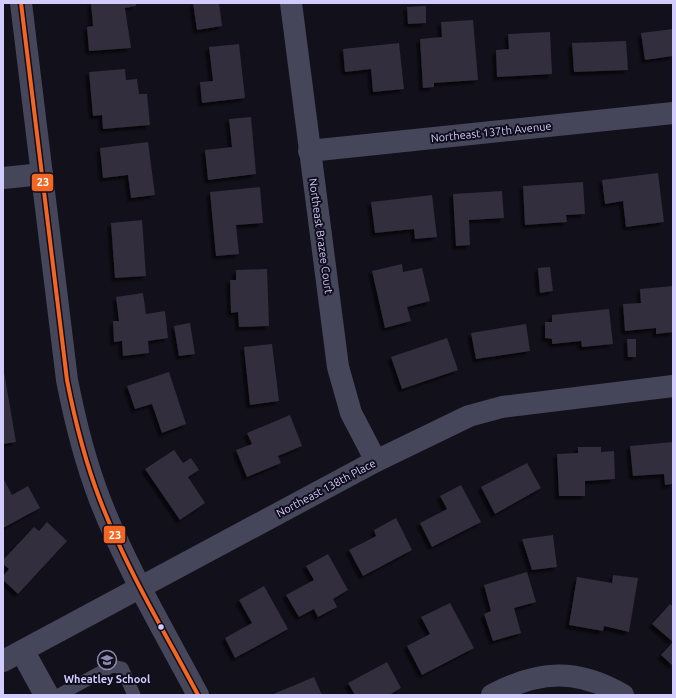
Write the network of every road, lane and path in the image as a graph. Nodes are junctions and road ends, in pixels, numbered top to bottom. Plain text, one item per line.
1 (21, 3) edge
2 (291, 3) edge
3 (673, 113) edge
4 (309, 150) junction
5 (42, 174) junction
6 (3, 178) edge
7 (673, 386) edge
8 (376, 462) junction
9 (141, 587) junction
10 (16, 654) edge
11 (40, 695) edge
12 (53, 695) edge
13 (60, 695) edge
14 (134, 695) edge
15 (198, 695) edge
16 (492, 695) edge
17 (623, 695) edge

1 - 5 street
2 - 4 street, Northeast Brazee Court
3 - 4 street, Northeast 137th Avenue
4 - 8 street, Northeast Brazee Court
5 - 6 street
5 - 9 street
7 - 8 street, Northeast 138th Place
8 - 9 street, Northeast 138th Place
9 - 10 street, Northeast 138th Place
9 - 15 street
10 - 11 lane
10 - 12 lane
13 - 14 lane
16 - 17 street

